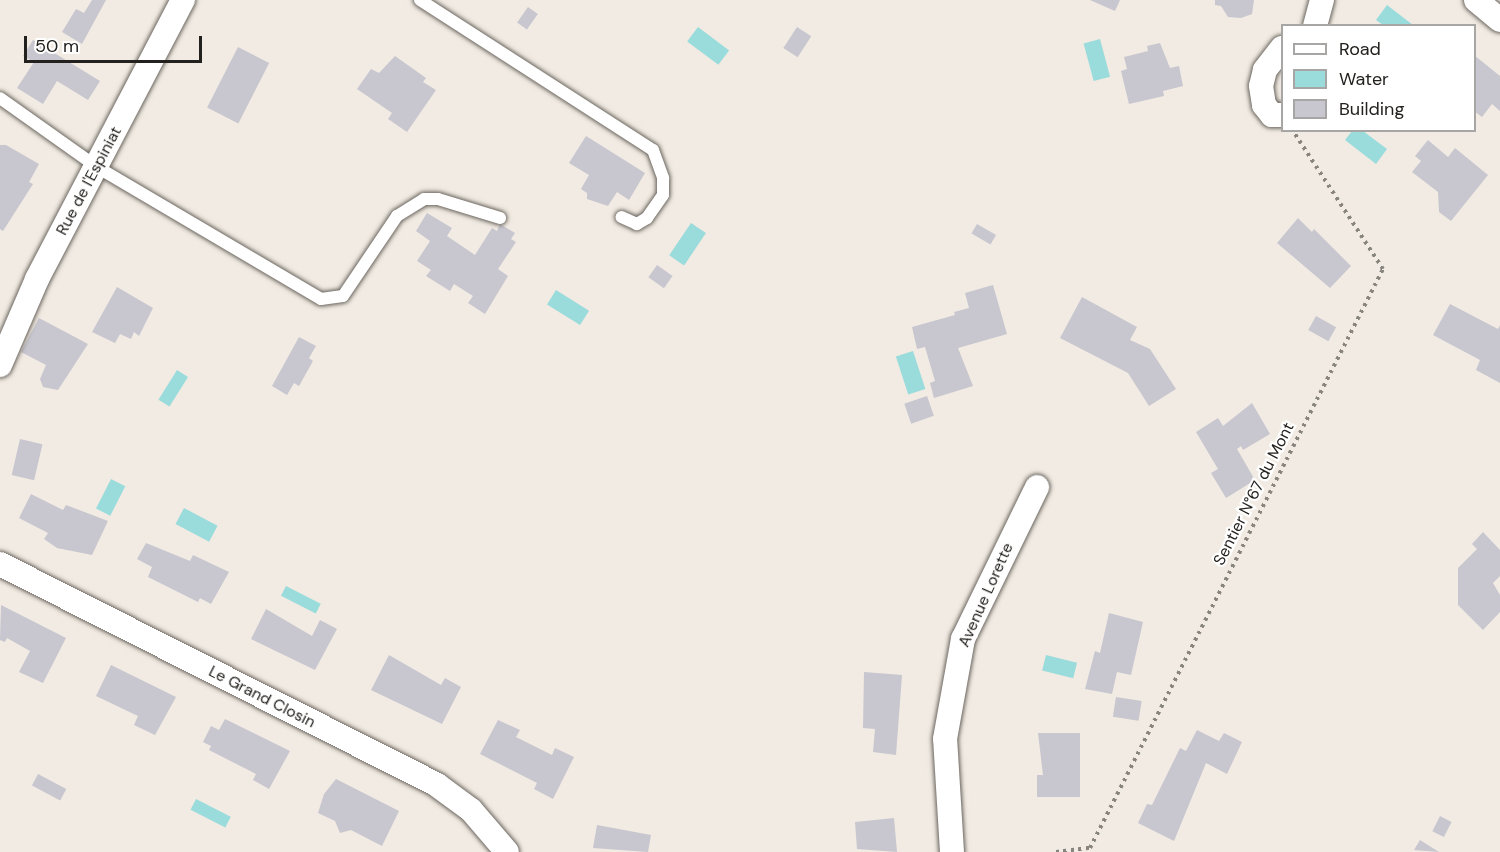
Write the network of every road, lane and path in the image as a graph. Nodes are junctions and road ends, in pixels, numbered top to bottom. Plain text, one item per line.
1 (183, 0) edge
2 (420, 0) edge
3 (1322, 0) edge
4 (1316, 24) edge
5 (1281, 49) edge
6 (0, 98) edge
7 (1281, 115) edge
8 (1293, 132) edge
9 (97, 167) junction
10 (621, 217) dead end
11 (500, 218) dead end
12 (0, 365) edge
13 (1037, 487) dead end
14 (0, 564) edge
15 (507, 852) edge
16 (952, 852) edge
17 (1056, 852) edge

1 - 9 street, Rue de l'Espiniat
2 - 10 lane
3 - 4 street
5 - 7 street
6 - 9 lane
8 - 17 path, Sentier N°67 du Mont
9 - 11 lane
9 - 12 street, Rue de l'Espiniat
13 - 16 street, Avenue Lorette
14 - 15 street, Le Grand Closin

